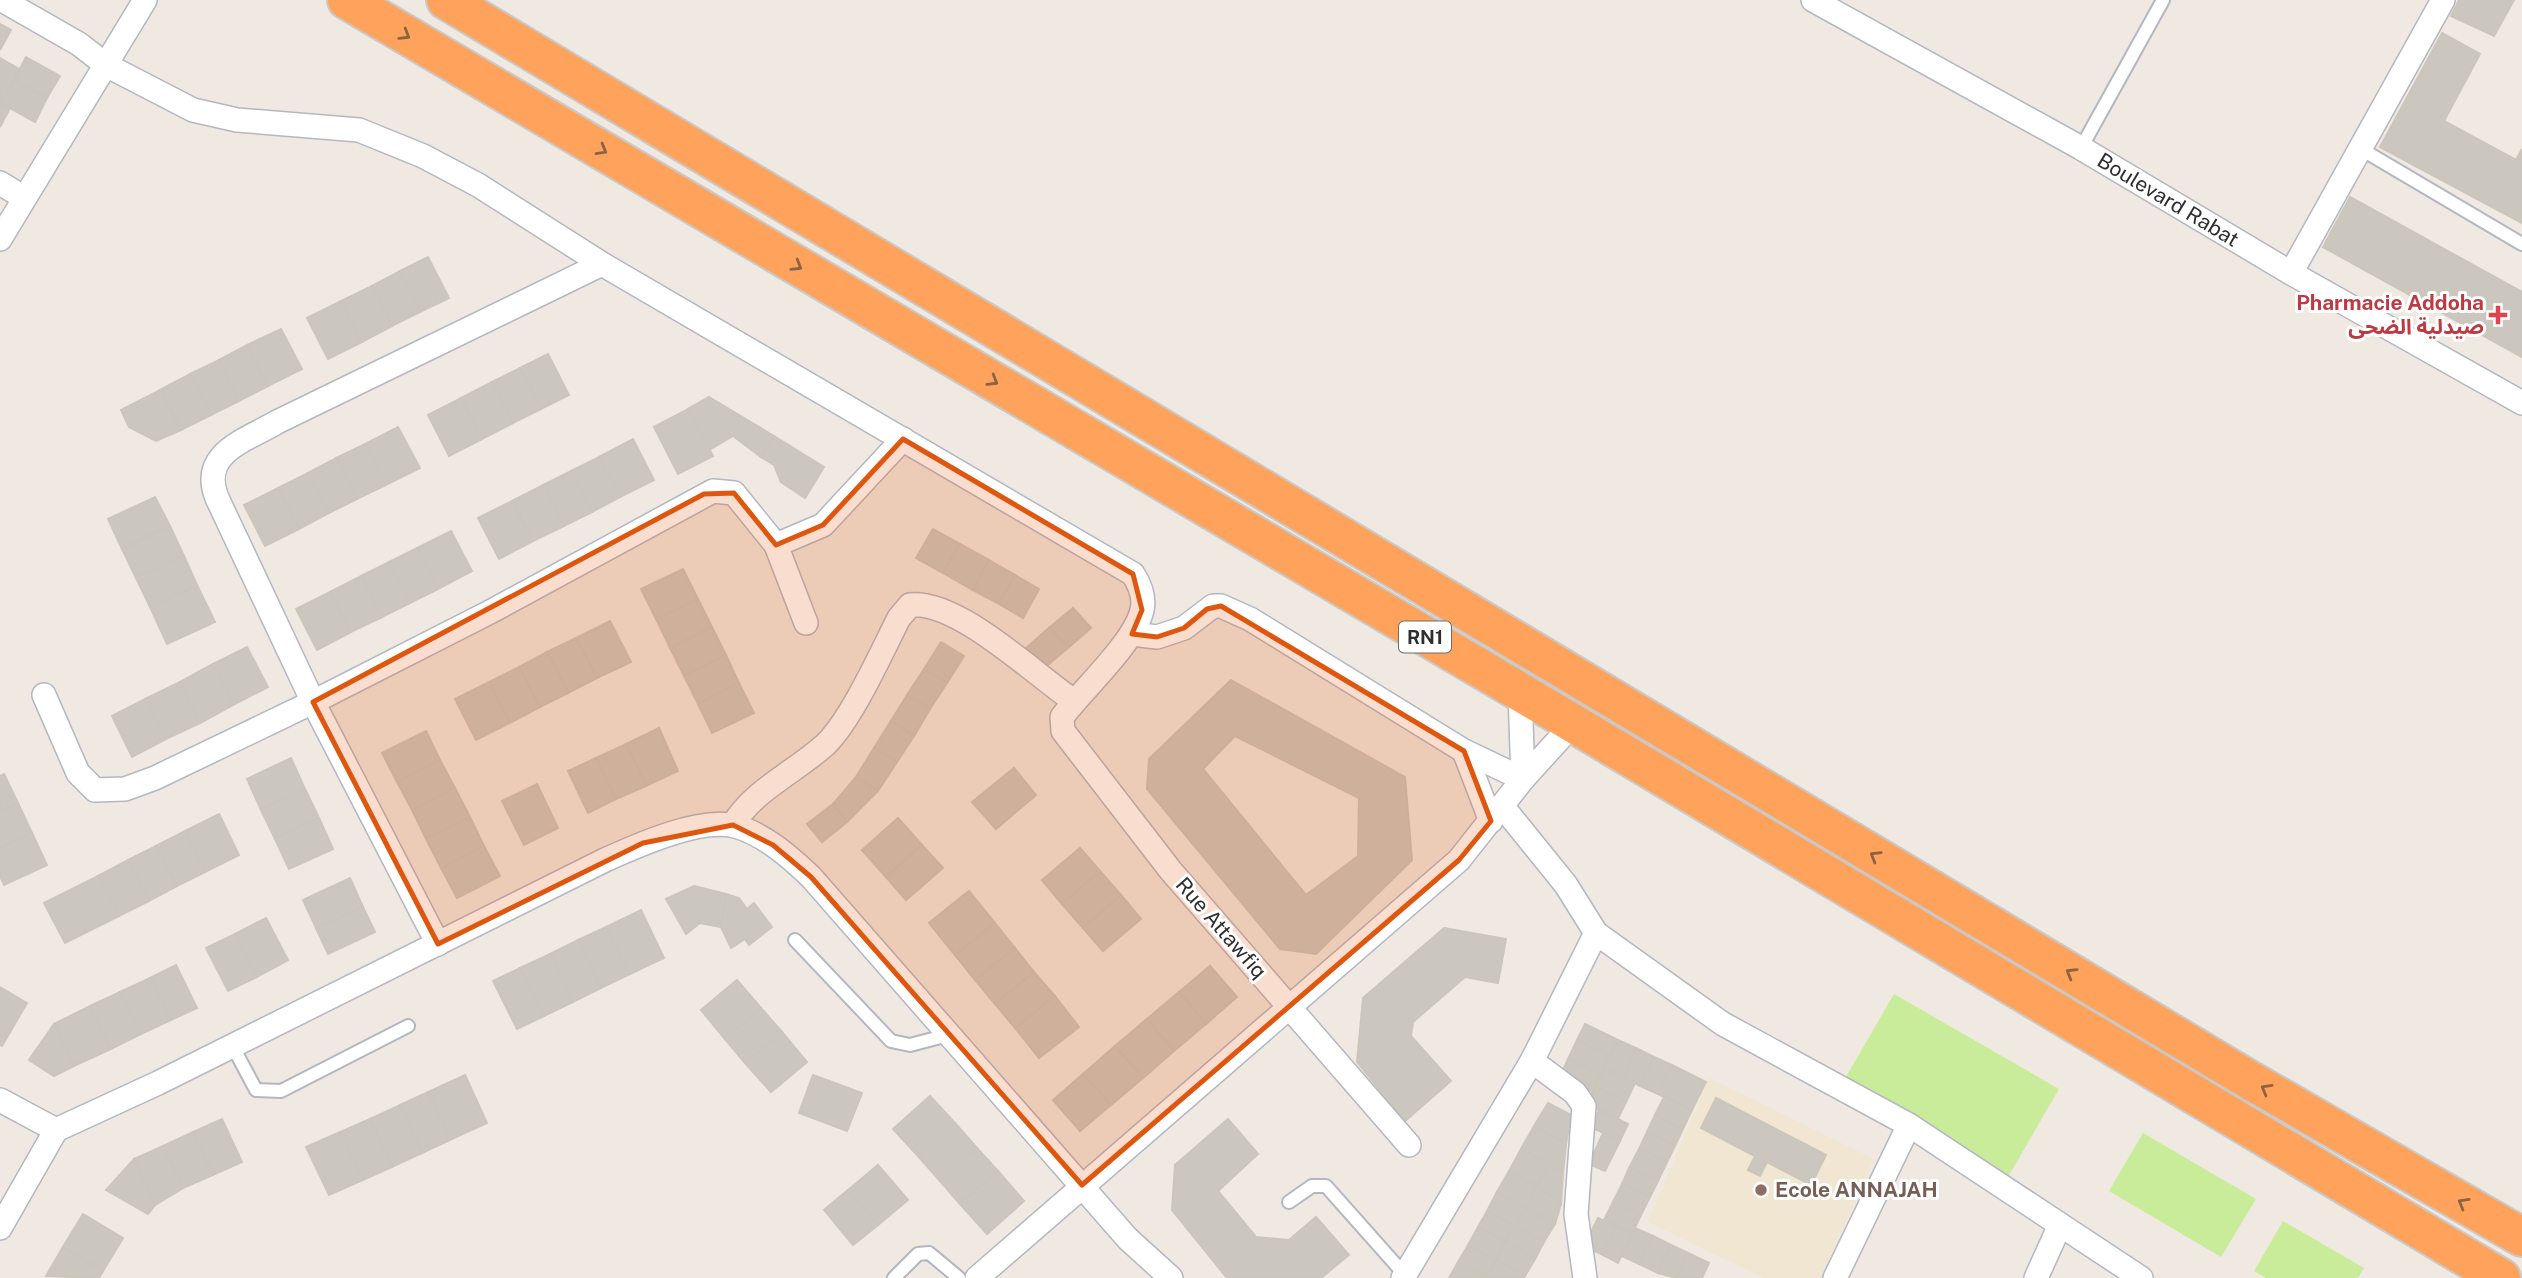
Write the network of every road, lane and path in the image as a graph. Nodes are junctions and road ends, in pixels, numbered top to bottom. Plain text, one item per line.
1 (2, 0) edge
2 (145, 0) edge
3 (347, 0) edge
4 (446, 0) edge
5 (1813, 0) edge
6 (2163, 0) edge
7 (2443, 0) edge
8 (106, 65) junction
9 (2081, 148) junction
10 (2361, 149) junction
11 (0, 183) edge
12 (23, 197) junction
13 (0, 239) edge
14 (2522, 244) edge
15 (602, 264) junction
16 (2291, 274) junction
17 (2522, 403) edge
18 (903, 439) junction
19 (776, 545) junction
20 (806, 623) dead end
21 (1132, 634) junction
22 (1520, 693) junction
23 (44, 695) dead end
24 (1074, 701) junction
25 (313, 702) junction
26 (1573, 724) junction
27 (1464, 751) junction
28 (1523, 779) junction
29 (1497, 814) junction
30 (733, 825) junction
31 (1597, 933) junction
32 (795, 940) dead end
33 (438, 944) junction
34 (1289, 1005) junction
35 (408, 1026) dead end
36 (952, 1034) junction
37 (233, 1047) junction
38 (1532, 1061) junction
39 (0, 1100) edge
40 (1909, 1125) junction
41 (56, 1130) junction
42 (1409, 1145) dead end
43 (1083, 1185) junction
44 (1289, 1202) dead end
45 (2060, 1225) junction
46 (0, 1228) edge
47 (2522, 1237) edge
48 (1404, 1277) edge
49 (894, 1278) edge
50 (959, 1278) edge
51 (977, 1278) edge
52 (1171, 1278) edge
53 (1585, 1278) edge
54 (1835, 1278) edge
55 (2036, 1278) edge
56 (2141, 1278) edge
57 (2501, 1278) edge

1 - 8 street
2 - 8 street
3 -> 22 highway, RN1
47 -> 4 highway, RN1
5 - 9 street, Boulevard Rabat
6 - 9 lane
7 - 10 street
8 - 12 street
8 - 15 street
9 - 16 street, Boulevard Rabat
10 - 14 lane
10 - 16 street
11 - 12 street
12 - 13 street
15 - 18 street
15 - 25 street
16 - 17 street, Boulevard Rabat
18 - 19 street
18 - 21 street
19 - 20 street
19 - 25 street
21 - 24 street
21 - 27 street
22 - 26 highway, RN1
22 - 28 street
23 - 25 street
24 - 30 street
24 - 34 street, Rue Attawfiq
25 - 33 street
26 - 28 street
26 - 57 highway, RN1
27 - 28 street
27 - 29 street
28 - 29 street
29 - 31 street
29 - 34 street
30 - 33 street
30 - 36 street
31 - 38 street
31 - 40 street
32 - 36 lane
33 - 37 street
34 - 42 street, Rue Attawfiq
34 - 43 street
35 - 37 lane
36 - 43 street
37 - 41 street
38 - 48 street
38 - 53 street
39 - 41 street
40 - 45 street
40 - 54 street
41 - 46 street
43 - 51 street
43 - 52 street
44 - 48 lane
45 - 55 street
45 - 56 street
49 - 50 lane

